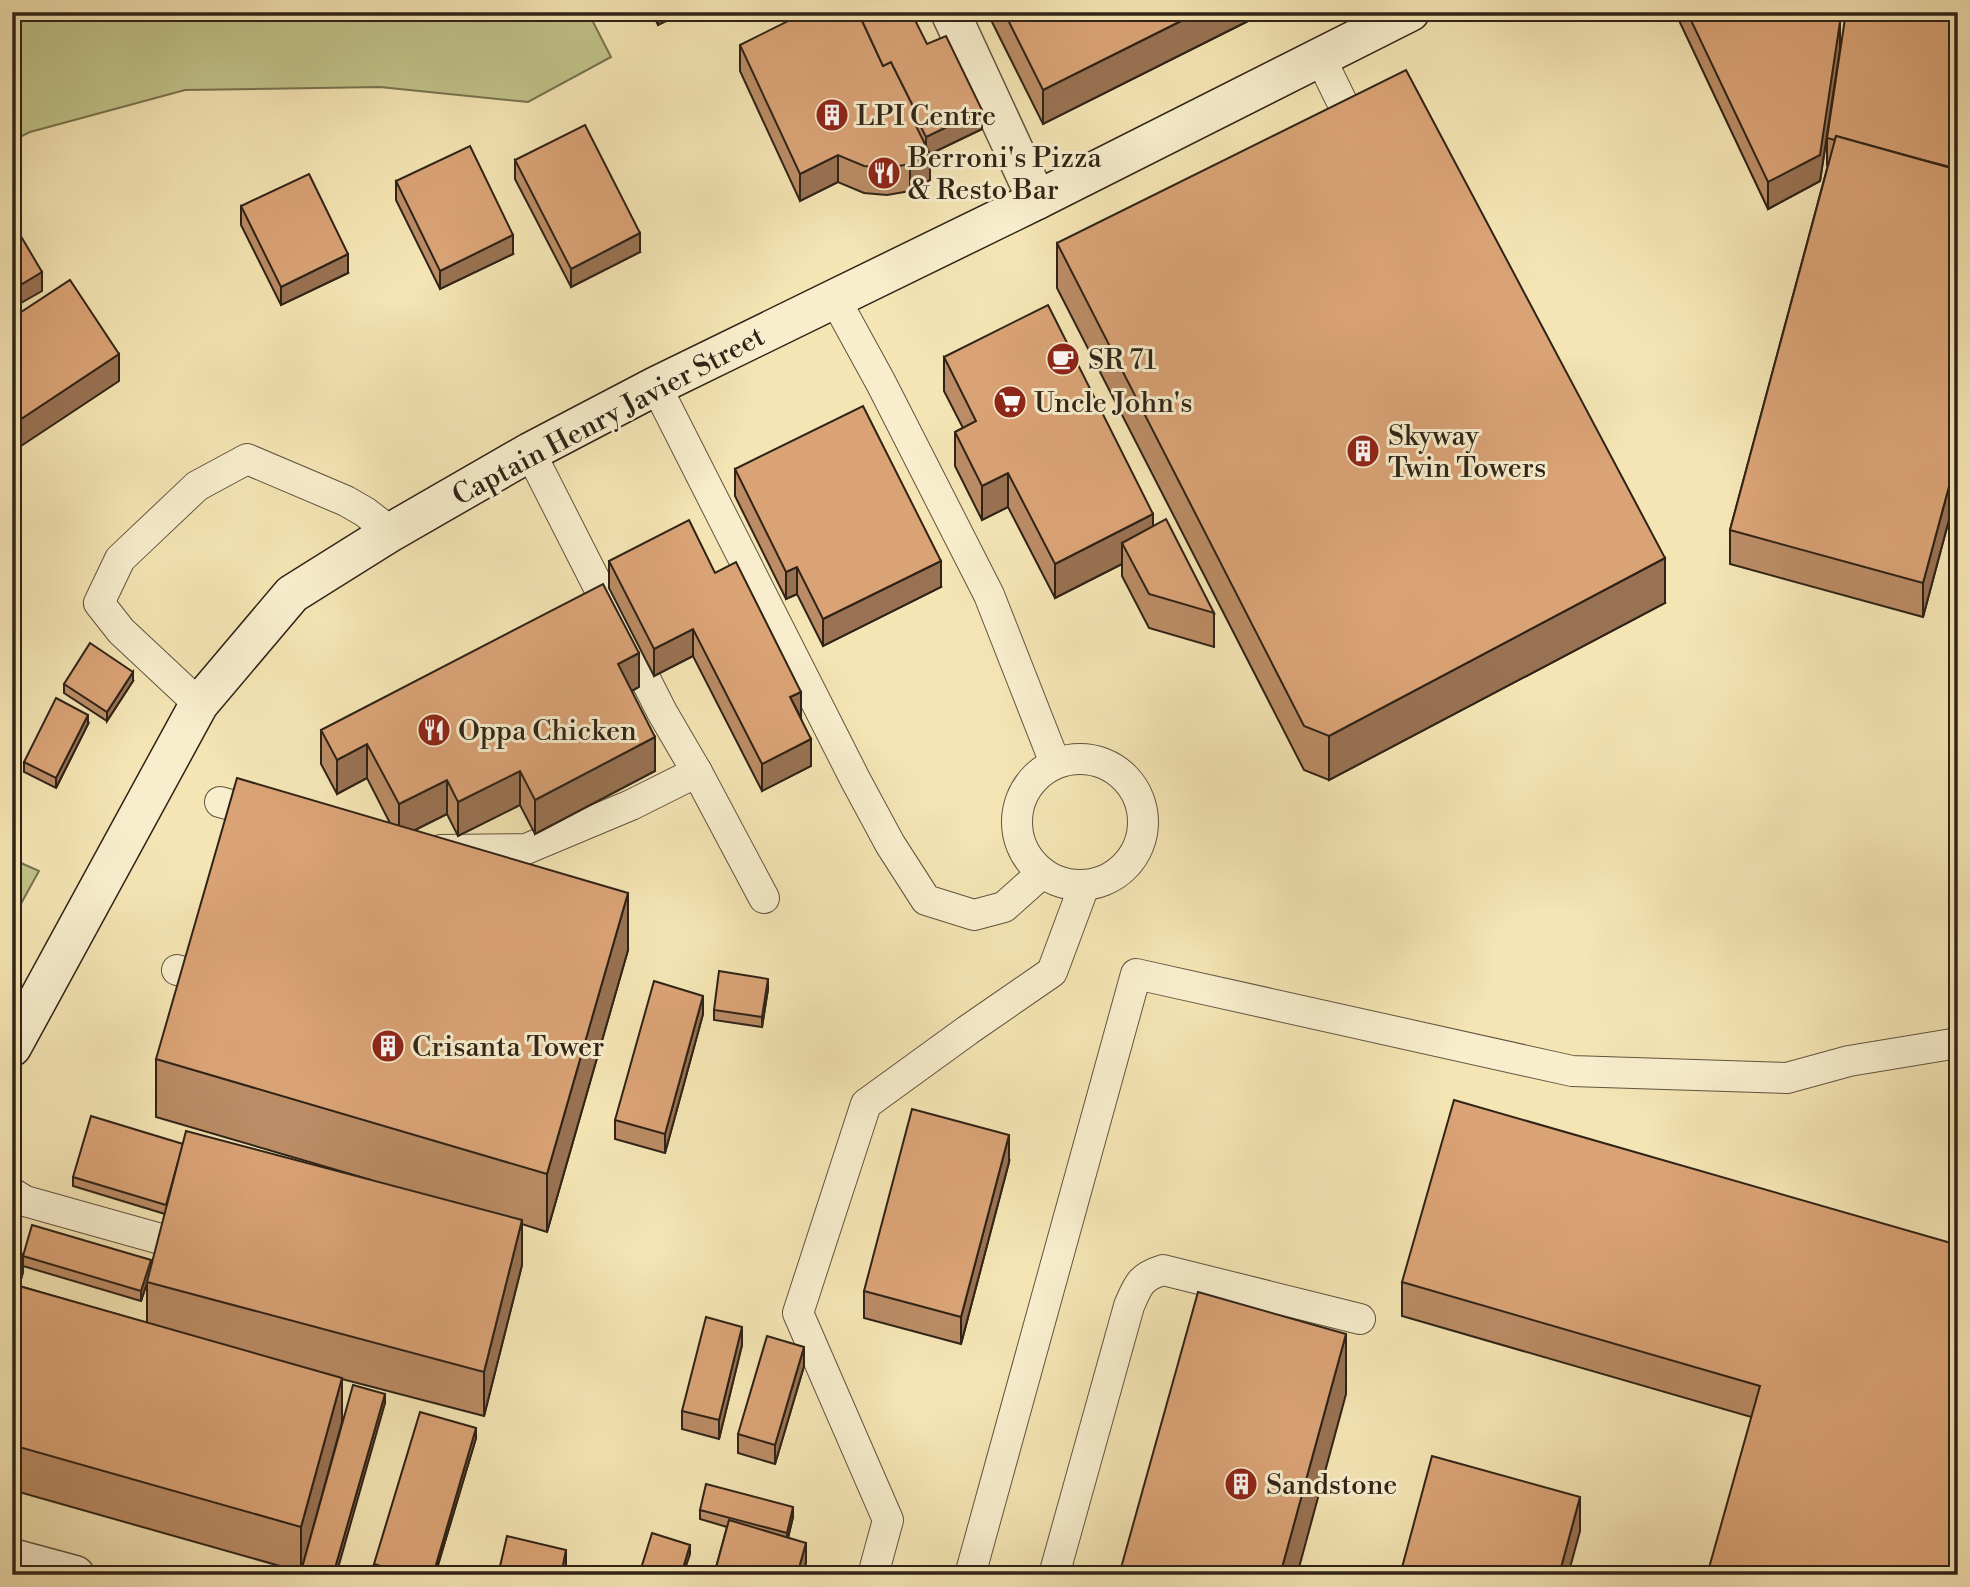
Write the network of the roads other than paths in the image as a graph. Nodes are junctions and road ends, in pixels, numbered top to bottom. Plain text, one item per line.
1 (950, 12) edge
2 (1410, 12) edge
3 (1320, 57) junction
4 (1360, 137) edge
5 (1037, 200) junction
6 (835, 299) junction
7 (656, 386) junction
8 (530, 452) junction
9 (391, 532) junction
10 (199, 704) junction
11 (1055, 763) junction
12 (697, 772) junction
13 (220, 802) dead end
14 (287, 820) edge
15 (408, 850) edge
16 (1042, 873) junction
17 (1083, 886) junction
18 (764, 898) dead end
19 (1958, 1043) edge
20 (12, 1046) edge
21 (12, 1194) edge
22 (157, 1238) edge
23 (1360, 1319) dead end
24 (12, 1558) edge
25 (75, 1575) edge
26 (873, 1575) edge
27 (970, 1575) edge
28 (1054, 1575) edge

1 - 5 street
2 - 3 street, Captain Henry Javier Street
3 - 4 lane
3 - 5 street, Captain Henry Javier Street
5 - 6 street, Captain Henry Javier Street
6 - 7 street, Captain Henry Javier Street
6 - 11 lane
7 - 8 street, Captain Henry Javier Street
7 - 16 lane
8 - 9 street, Captain Henry Javier Street
8 - 12 lane
9 - 10 street, Captain Henry Javier Street
9 - 10 lane
10 - 20 street, Captain Henry Javier Street
11 - 16 lane
11 - 17 lane
12 - 15 lane
12 - 18 lane
13 - 14 lane
16 - 17 lane
17 - 26 lane
19 - 27 lane
21 - 22 lane
23 - 28 lane
24 - 25 street

